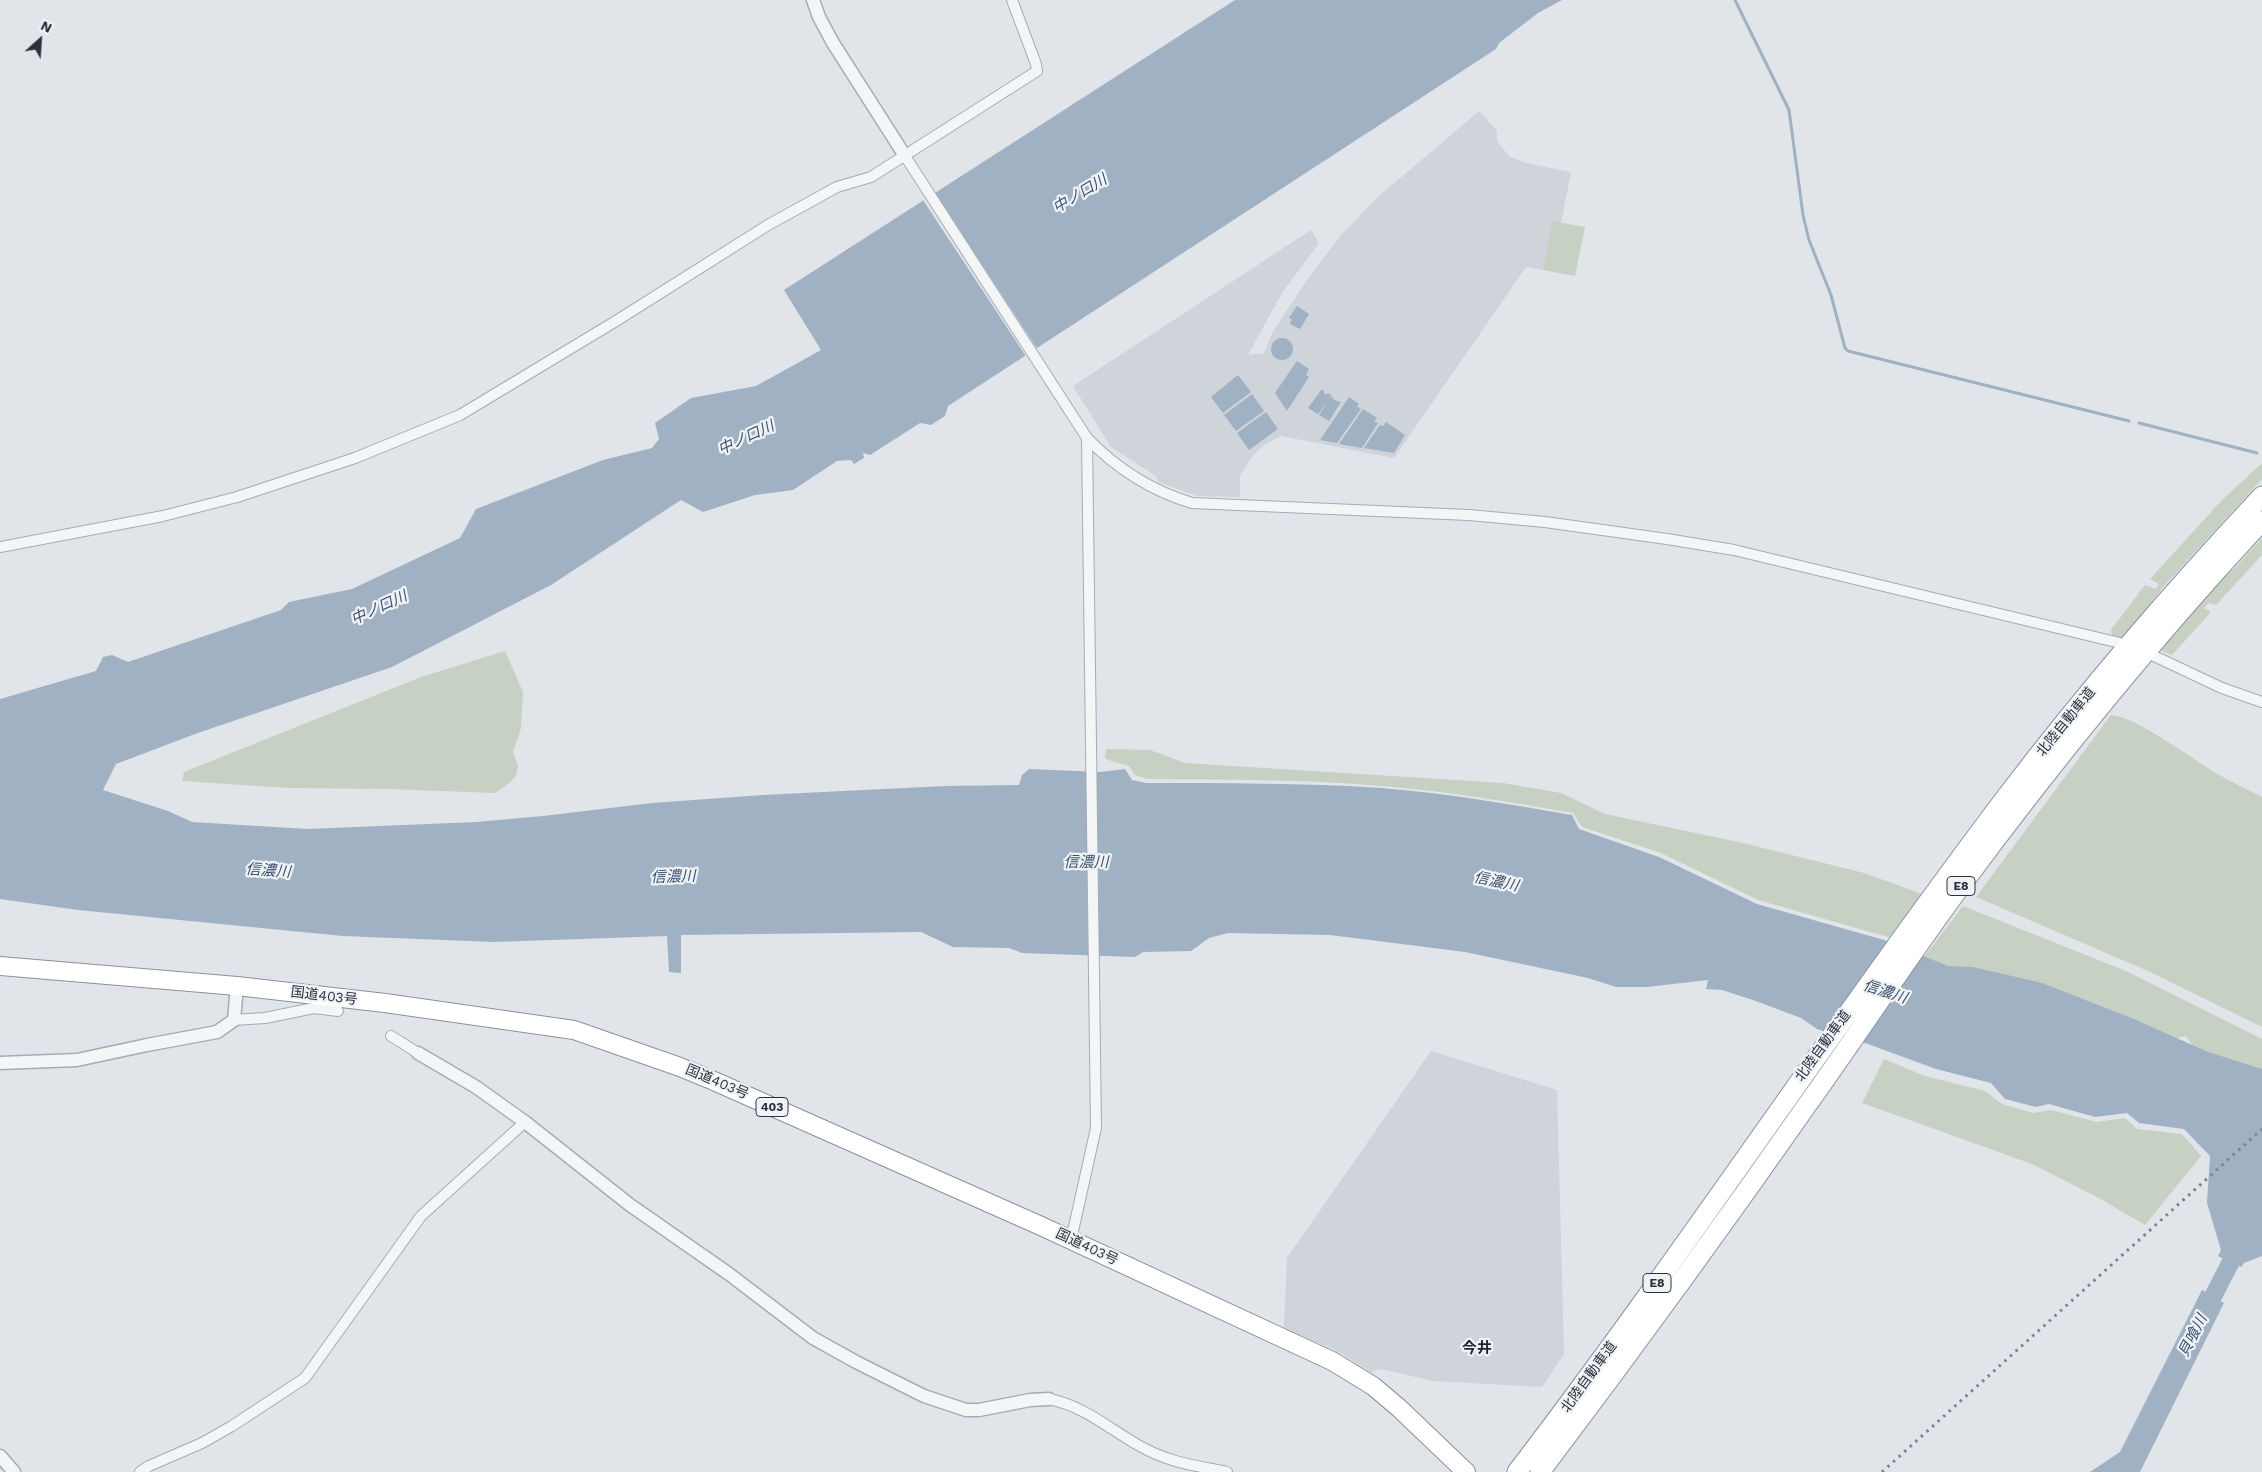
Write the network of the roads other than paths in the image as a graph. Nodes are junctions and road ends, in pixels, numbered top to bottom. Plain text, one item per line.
1 (813, 0) edge
2 (1012, 0) edge
3 (905, 156) junction
4 (1087, 438) junction
5 (2262, 496) edge
6 (2262, 521) edge
7 (0, 547) edge
8 (2120, 643) dead end
9 (2154, 656) dead end
10 (2262, 702) edge
11 (0, 966) edge
12 (237, 986) junction
13 (338, 1011) dead end
14 (234, 1020) junction
15 (391, 1036) dead end
16 (418, 1053) joint
17 (0, 1064) edge
18 (525, 1122) junction
19 (1071, 1240) junction
20 (1049, 1399) joint
21 (0, 1456) edge
22 (14, 1472) edge
23 (140, 1472) edge
24 (1227, 1472) edge
25 (1466, 1472) edge
26 (1517, 1472) edge
27 (1540, 1472) edge

1 - 3 street
2 - 3 street
3 - 4 street
3 - 7 street
4 - 8 street
4 - 19 street
5 - 26 highway, 北陸自動車道 / E8
6 - 27 highway, 北陸自動車道 / E8
9 - 10 street
11 - 12 highway, 国道403号 / 403
12 - 14 street
12 - 19 highway, 国道403号 / 403
13 - 14 street
14 - 17 street
15 - 16 street
16 - 18 street
18 - 20 street
18 - 23 street
19 - 25 highway, 国道403号 / 403
20 - 24 street
21 - 22 street

